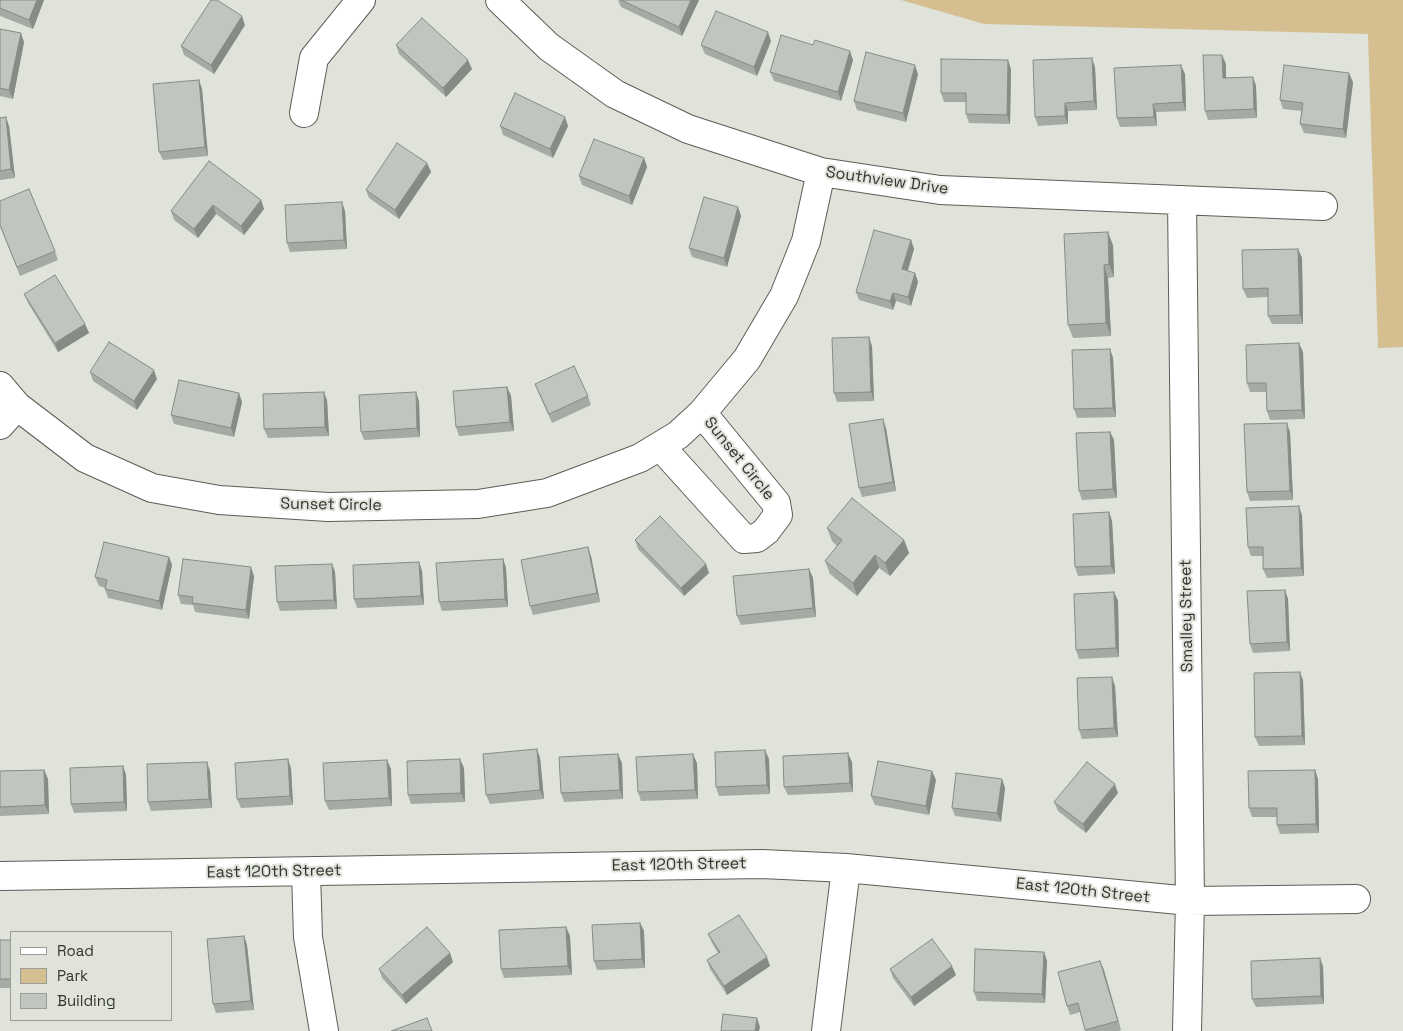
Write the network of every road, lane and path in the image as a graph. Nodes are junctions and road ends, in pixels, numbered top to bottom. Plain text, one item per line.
1 (361, 0) edge
2 (500, 0) edge
3 (304, 113) dead end
4 (821, 172) junction
5 (1182, 200) junction
6 (1323, 206) dead end
7 (6, 406) edge
8 (702, 413) junction
9 (660, 446) junction
10 (846, 868) junction
11 (306, 872) junction
12 (0, 876) edge
13 (1356, 899) dead end
14 (1190, 901) junction
15 (324, 1031) edge
16 (826, 1031) edge
17 (1187, 1031) edge

1 - 3 street
2 - 4 street, Southview Drive
4 - 5 street, Southview Drive
4 - 8 street, Sunset Circle
5 - 6 street, Southview Drive
5 - 14 street, Smalley Street
7 - 9 street, Sunset Circle
8 - 9 street, Sunset Circle
8 - 9 street, Sunset Circle
10 - 11 street, East 120th Street
10 - 14 street, East 120th Street
10 - 16 street
11 - 12 street, East 120th Street
11 - 15 street
13 - 14 street, East 120th Street
14 - 17 street, Smalley Street

